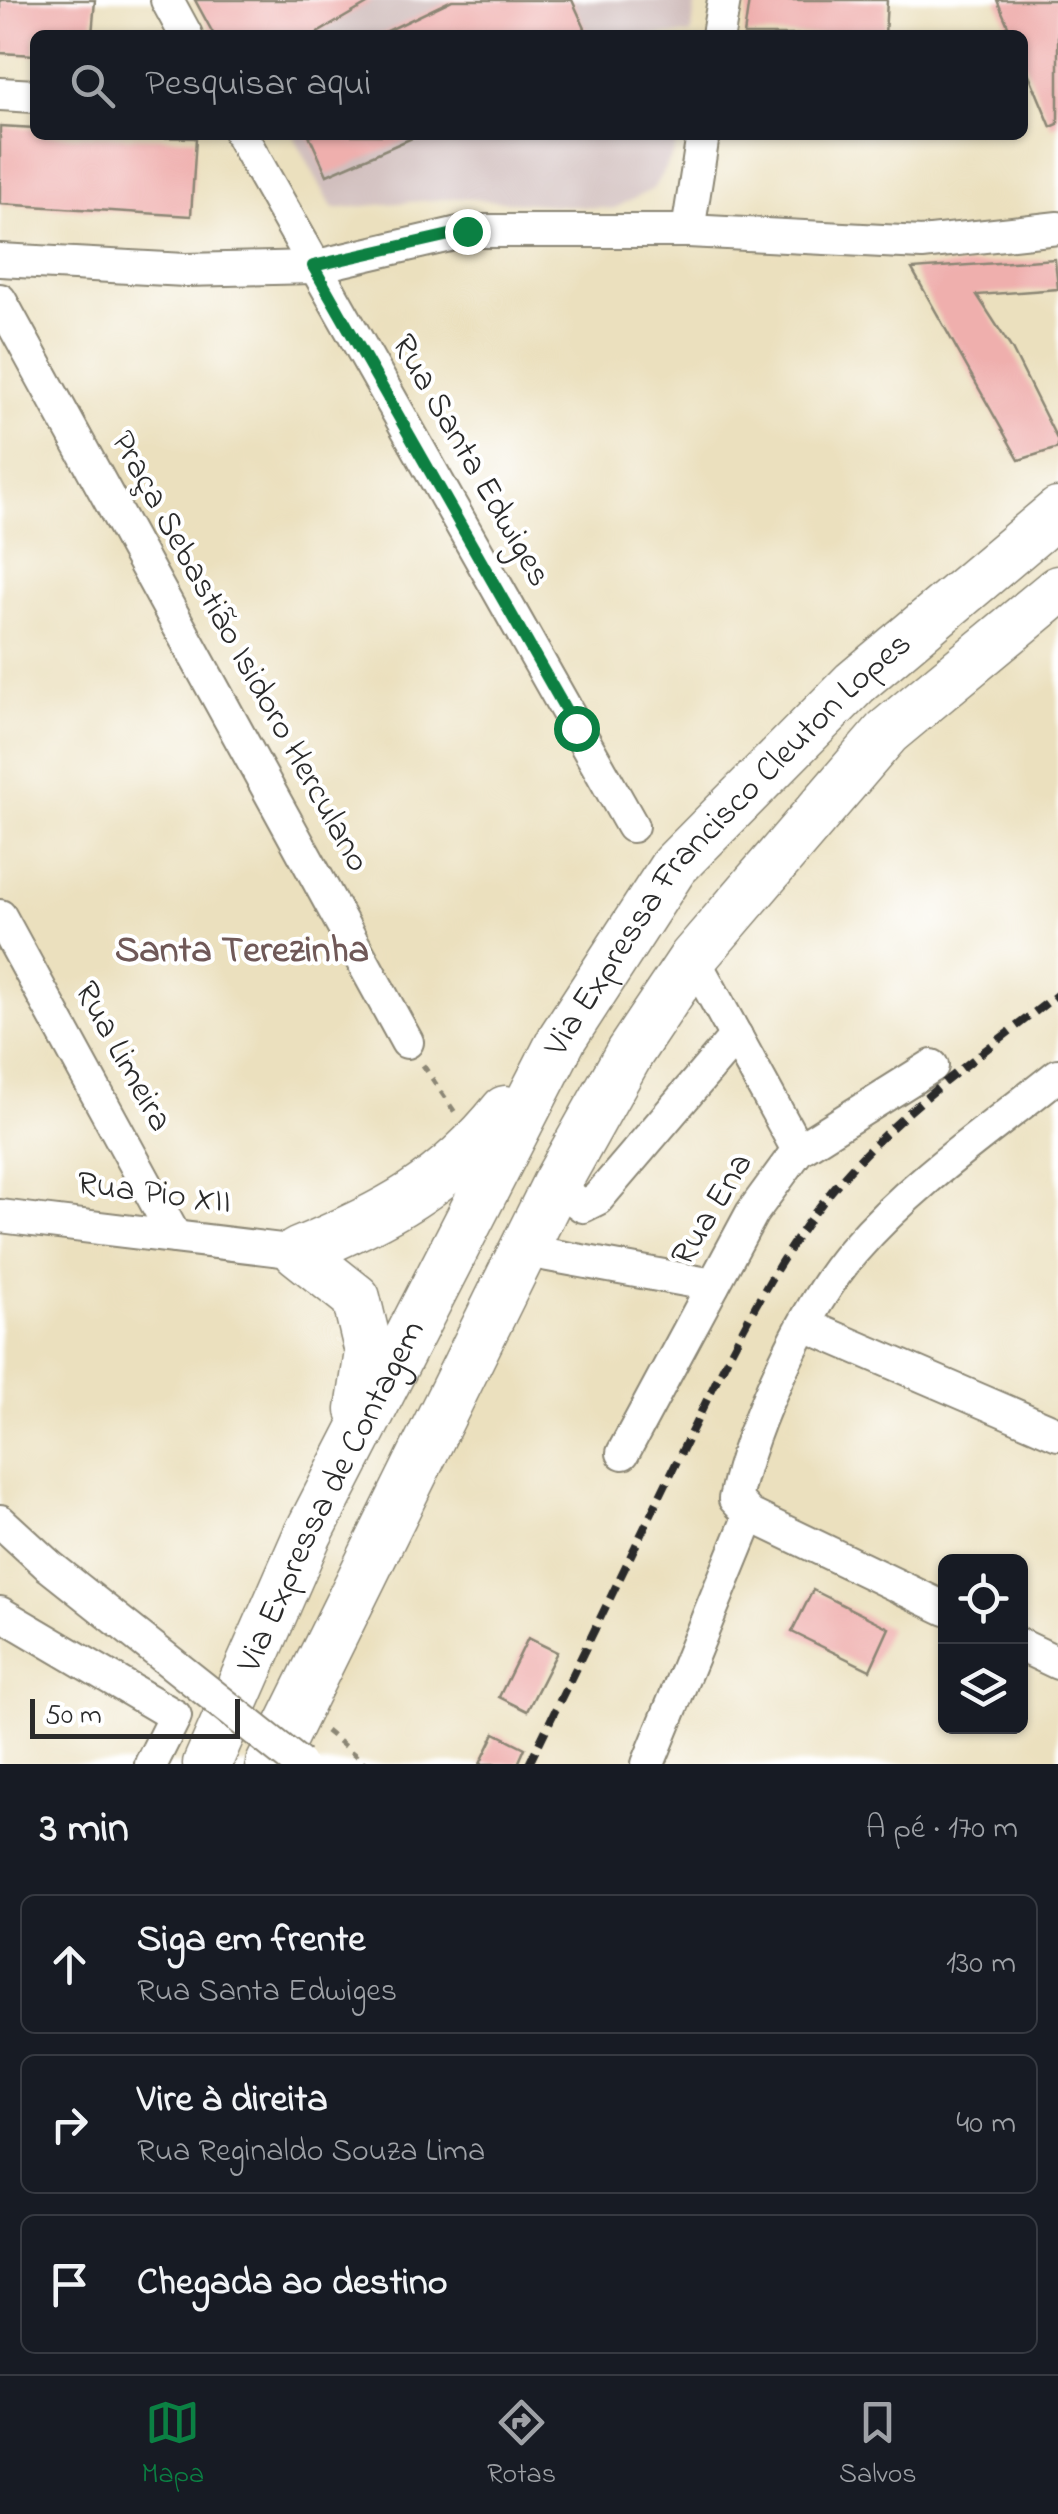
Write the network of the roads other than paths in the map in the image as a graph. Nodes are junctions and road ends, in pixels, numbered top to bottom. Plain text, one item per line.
1 (167, 0) edge
2 (724, 0) edge
3 (183, 30) edge
4 (719, 30) edge
5 (0, 94) edge
6 (30, 96) edge
7 (244, 140) edge
8 (702, 140) edge
9 (1058, 228) edge
10 (688, 231) junction
11 (0, 260) edge
12 (313, 266) junction
13 (0, 300) edge
14 (1058, 512) edge
15 (1058, 590) edge
16 (632, 826) dead end
17 (0, 916) edge
18 (693, 958) junction
19 (736, 1036) junction
20 (563, 1037) junction
21 (407, 1042) road end
22 (932, 1066) dead end
23 (1058, 1074) edge
24 (798, 1150) junction
25 (555, 1186) junction
26 (0, 1216) edge
27 (464, 1230) joint
28 (175, 1237) junction
29 (522, 1250) junction
30 (298, 1252) junction
31 (714, 1285) junction
32 (805, 1325) junction
33 (1058, 1434) edge
34 (624, 1453) dead end
35 (348, 1460) junction
36 (750, 1515) junction
37 (0, 1521) edge
38 (938, 1605) edge
39 (0, 1614) edge
40 (1028, 1649) edge
41 (1058, 1664) edge
42 (151, 1764) edge
43 (207, 1764) edge
44 (270, 1764) edge
45 (299, 1764) edge
46 (648, 1764) edge

1 - 3 street
2 - 4 street
5 - 6 street
7 - 12 street, Rua Santa Edwiges
8 - 10 street
9 - 10 street
10 - 12 street
11 - 12 street
12 - 16 street, Rua Santa Edwiges
13 - 21 street, Praça Sebastião Isidoro Herculano
14 - 20 highway, Via Expressa Francisco Cleuton Lopes
15 - 18 highway, Via Expressa Francisco Cleuton Lopes
17 - 28 street, Rua Limeira
18 - 19 street
18 - 25 highway, Via Expressa Francisco Cleuton Lopes
19 - 24 street
19 - 25 street
20 - 27 highway, Via Expressa Francisco Cleuton Lopes
20 - 30 highway
22 - 24 street, Rua Ena
23 - 32 street
24 - 31 street, Rua Ena
25 - 29 highway, Via Expressa Francisco Cleuton Lopes
26 - 28 street, Rua Pio XII
27 - 35 highway, Via Expressa de Contagem
28 - 30 street, Rua Pio XII
29 - 31 street
29 - 44 highway, Via Expressa de Contagem
30 - 35 highway
31 - 34 street, Rua Ena
32 - 33 street
32 - 36 street
35 - 43 highway, Via Expressa de Contagem
36 - 38 street
36 - 46 street
37 - 45 street, bridge
39 - 42 street
40 - 41 street

